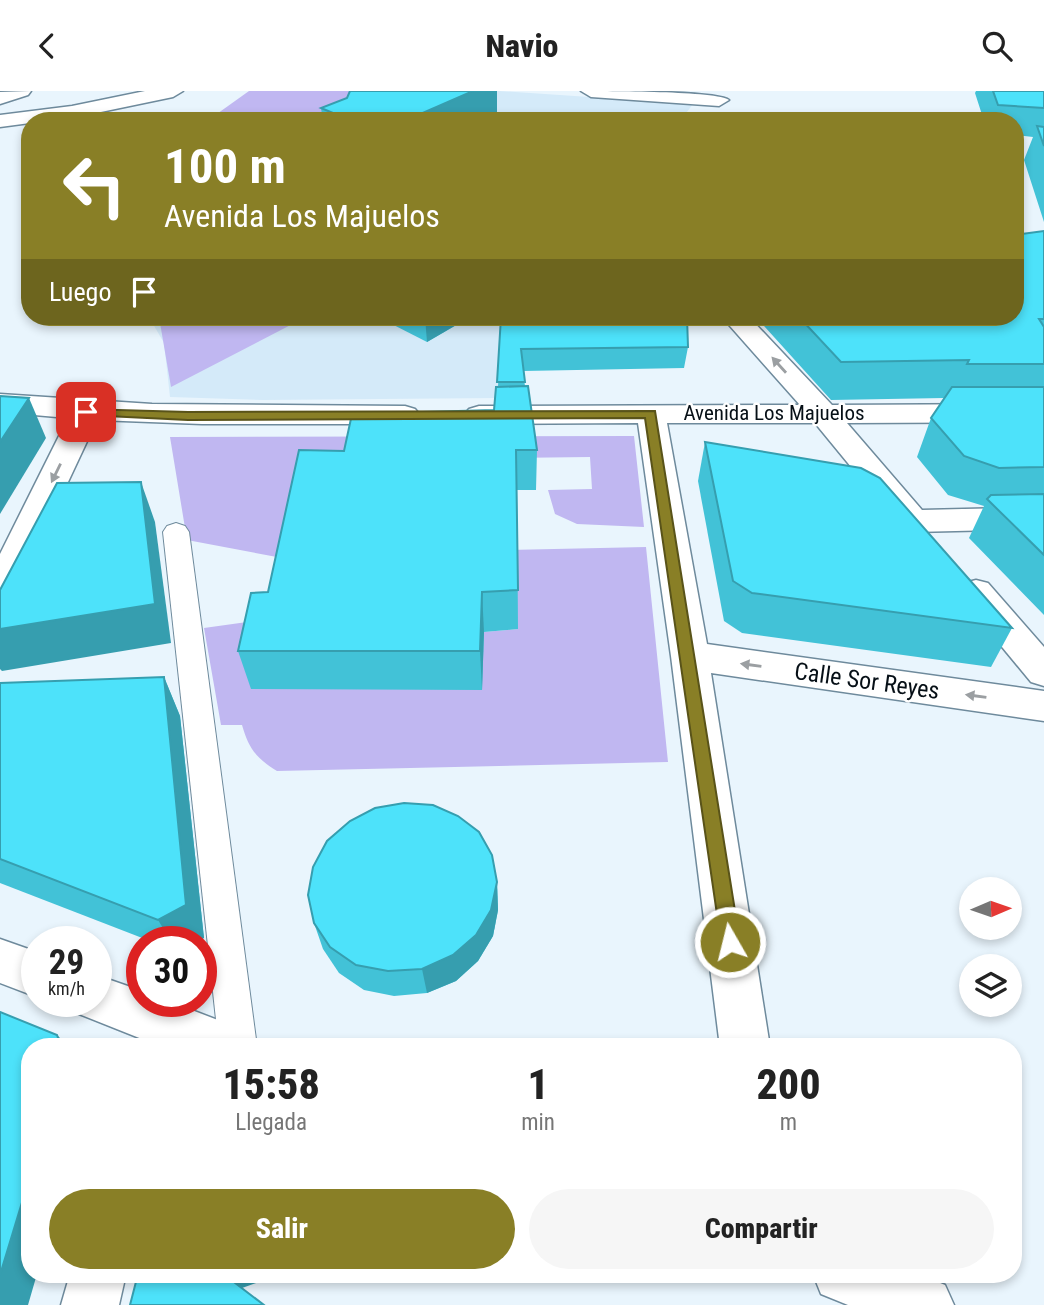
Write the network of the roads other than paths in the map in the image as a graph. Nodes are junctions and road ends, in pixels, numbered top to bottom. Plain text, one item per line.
1 (173, 91) edge
2 (591, 91) edge
3 (43, 96) dead end
4 (722, 96) edge
5 (5, 106) edge
6 (711, 112) edge
7 (743, 326) edge
8 (0, 403) edge
9 (86, 412) junction
10 (823, 413) junction
11 (1044, 413) edge
12 (651, 414) junction
13 (1044, 518) edge
14 (914, 521) junction
15 (176, 532) dead end
16 (0, 589) edge
17 (690, 656) junction
18 (1044, 672) edge
19 (1044, 706) edge
20 (0, 961) edge
21 (21, 969) edge
22 (112, 1007) edge
23 (159, 1035) edge
24 (237, 1038) edge
25 (744, 1038) edge
26 (96, 1283) edge
27 (865, 1283) edge
28 (90, 1305) edge
29 (925, 1305) edge

1 - 5 street
2 - 4 street
3 - 5 street
4 - 6 street
10 -> 7 street
8 - 9 street, Avenida Los Majuelos
9 - 12 street, Avenida Los Majuelos
9 -> 16 street
10 - 11 street, Avenida Los Majuelos
10 - 12 street, Avenida Los Majuelos
10 - 14 street
12 - 17 street
13 - 14 street
14 - 18 street
15 - 24 street
19 -> 17 street, Calle Sor Reyes
17 - 25 street
20 - 21 street
22 - 23 street
26 - 28 street
27 - 29 street

